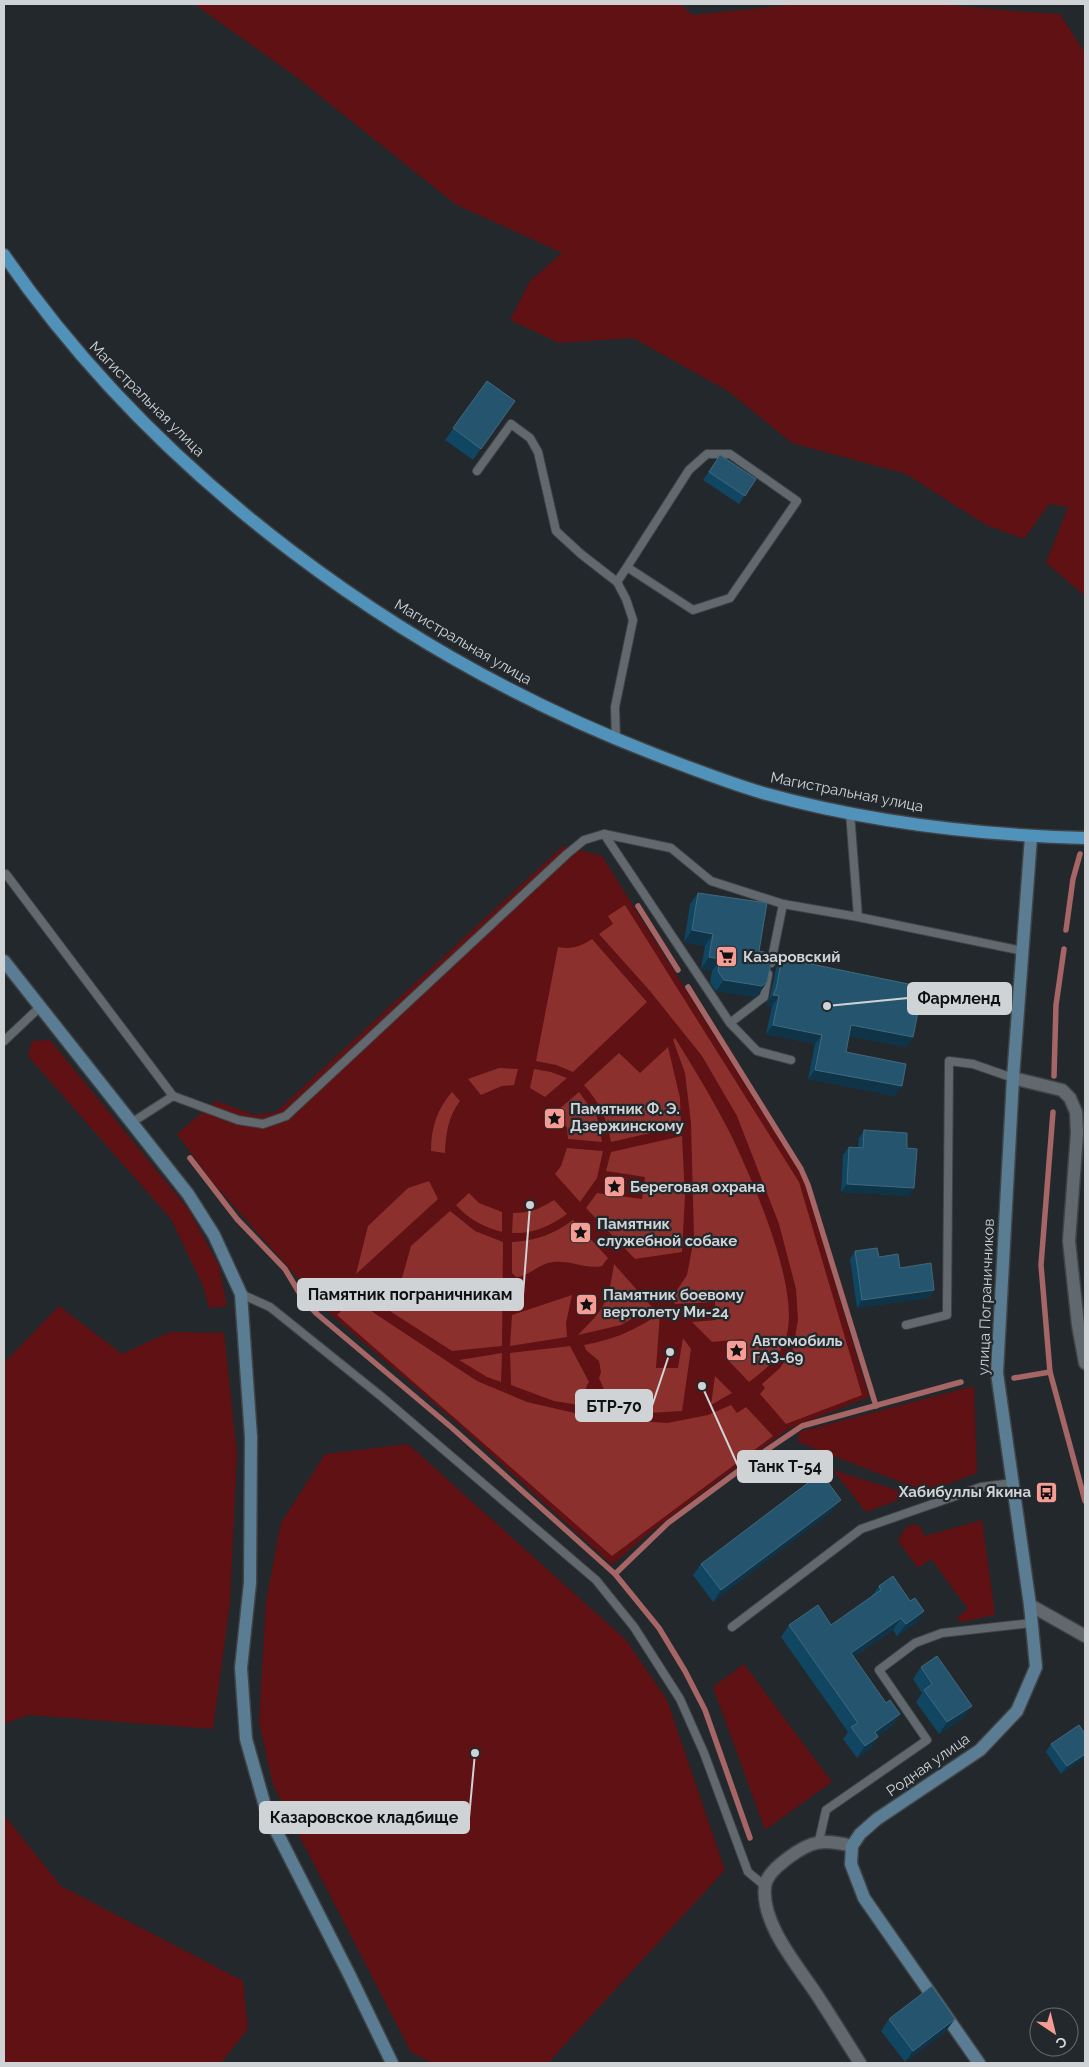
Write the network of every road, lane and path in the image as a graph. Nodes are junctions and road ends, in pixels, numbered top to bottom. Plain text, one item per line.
1 (4, 255) edge
2 (477, 471) dead end
3 (627, 567) junction
4 (617, 582) junction
5 (616, 740) junction
6 (850, 813) junction
7 (604, 834) junction
8 (1030, 837) junction
9 (1085, 838) edge
10 (4, 875) edge
11 (783, 904) junction
12 (858, 917) junction
13 (1023, 951) junction
14 (4, 960) edge
15 (40, 1007) junction
16 (730, 1023) junction
17 (4, 1041) edge
18 (791, 1060) dead end
19 (1013, 1078) junction
20 (173, 1096) junction
21 (131, 1123) junction
22 (241, 1294) junction
23 (906, 1326) dead end
24 (1085, 1363) edge
25 (1012, 1483) junction
26 (1030, 1605) junction
27 (1031, 1623) junction
28 (732, 1627) dead end
29 (1085, 1636) edge
30 (819, 1841) junction
31 (852, 1846) junction
32 (764, 1886) junction
33 (392, 2063) edge
34 (860, 2063) edge
35 (979, 2063) edge

1 - 5 main road, Магистральная улица
2 - 4 lane
3 - 3 lane
3 - 4 lane
4 - 5 lane
5 - 6 main road, Магистральная улица
6 - 8 main road, Магистральная улица
6 - 12 lane
7 - 11 lane
7 - 16 lane
7 - 20 lane
8 - 9 main road, Магистральная улица
8 - 13 street, улица Пограничников
10 - 20 lane
11 - 12 lane
11 - 16 lane
12 - 13 lane
13 - 19 street, улица Пограничников
14 - 15 street
15 - 17 lane
15 - 21 street
16 - 18 lane
19 - 23 lane
19 - 24 street
19 - 25 street, улица Пограничников
20 - 21 lane
21 - 22 street
22 - 32 lane
22 - 33 street
25 - 26 street, улица Пограничников
25 - 28 lane
26 - 27 street, Родная улица
26 - 29 street
27 - 30 lane
27 - 31 street, Родная улица
30 - 31 street
30 - 32 street
31 - 35 street
32 - 34 street

